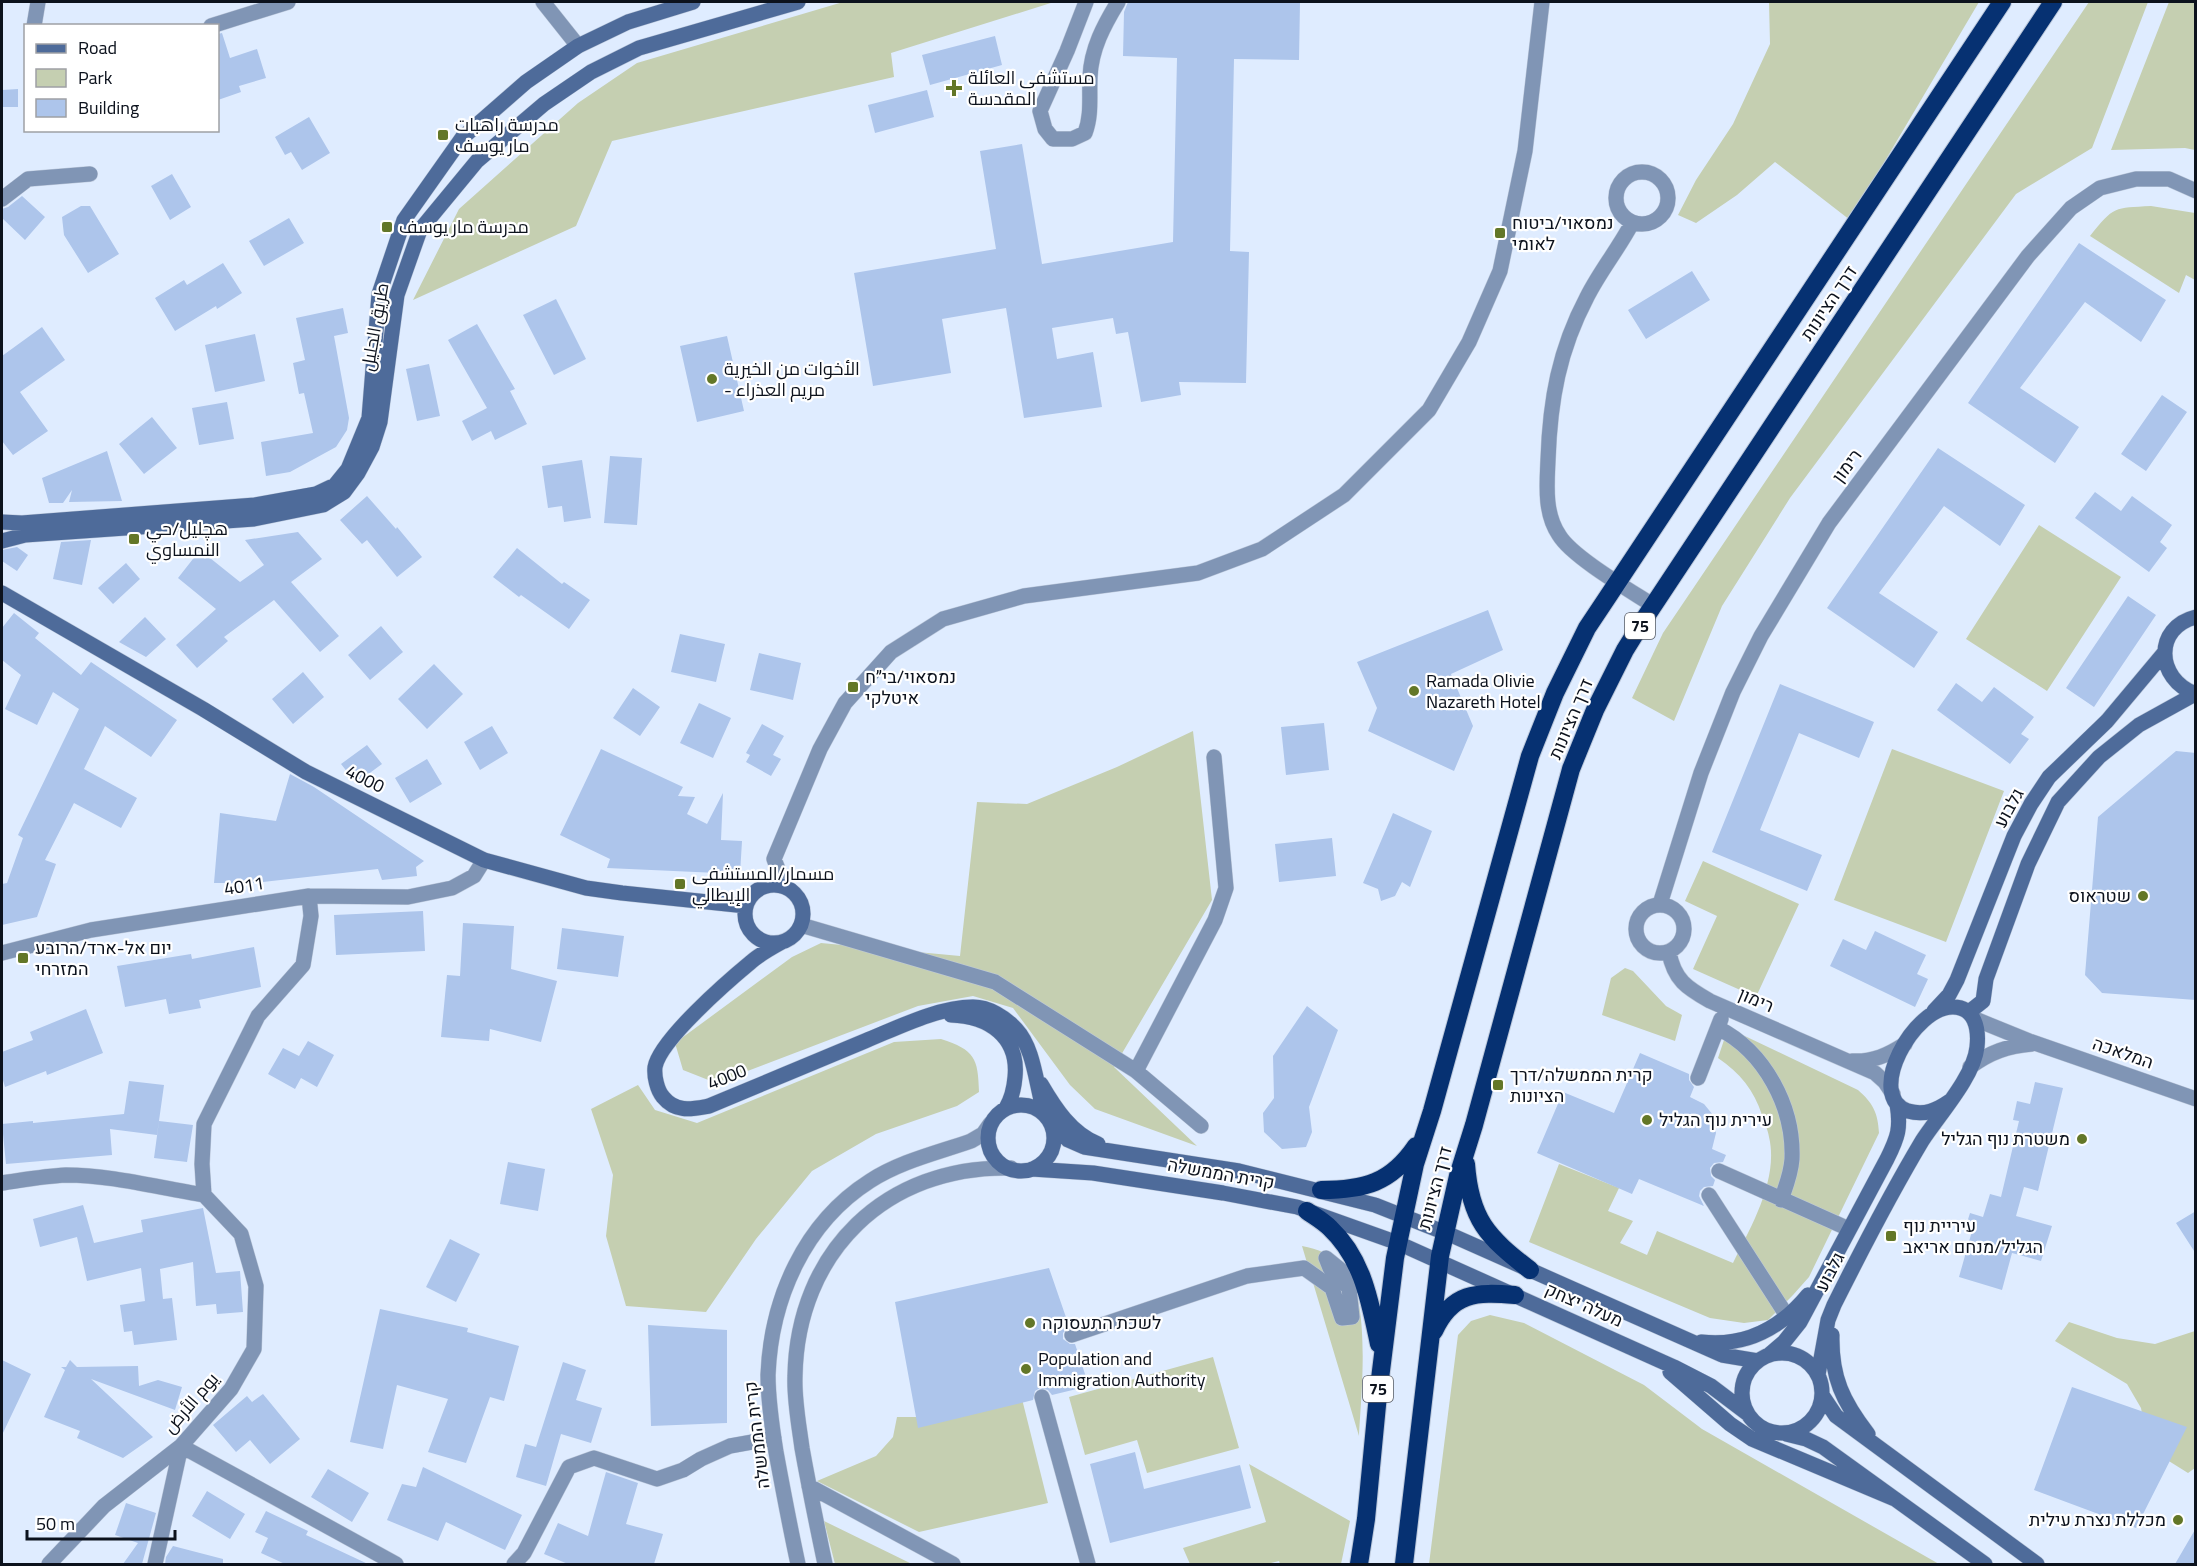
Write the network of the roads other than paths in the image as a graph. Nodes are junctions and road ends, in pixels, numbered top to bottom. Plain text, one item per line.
1 (39, 2) edge
2 (288, 2) edge
3 (543, 2) edge
4 (693, 2) edge
5 (798, 2) edge
6 (1086, 2) edge
7 (1118, 2) edge
8 (1532, 2) edge
9 (1542, 2) edge
10 (2002, 2) edge
11 (2053, 2) edge
12 (34, 24) edge
13 (217, 24) edge
14 (1538, 27) junction
15 (578, 46) junction
16 (90, 174) dead end
17 (2196, 191) edge
18 (2, 199) edge
19 (1632, 223) dead end
20 (2, 522) edge
21 (2, 541) edge
22 (1617, 583) junction
23 (2, 593) edge
24 (1654, 606) junction
25 (2196, 617) edge
26 (2164, 652) junction
27 (2195, 694) edge
28 (1214, 757) dead end
29 (484, 860) junction
30 (784, 887) junction
31 (309, 896) junction
32 (1660, 904) junction
33 (747, 906) junction
34 (801, 925) junction
35 (753, 934) junction
36 (782, 942) junction
37 (1669, 952) junction
38 (2, 953) edge
39 (738, 974) junction
40 (1726, 1008) junction
41 (1934, 1011) junction
42 (1972, 1015) junction
43 (919, 1019) junction
44 (1718, 1028) junction
45 (2038, 1043) junction
46 (1905, 1044) junction
47 (1849, 1061) junction
48 (1970, 1067) junction
49 (1035, 1071) junction
50 (1136, 1071) junction
51 (1698, 1078) dead end
52 (1895, 1099) junction
53 (2196, 1099) edge
54 (1950, 1101) junction
55 (1006, 1108) junction
56 (1048, 1119) junction
57 (990, 1124) junction
58 (1202, 1126) dead end
59 (1425, 1132) junction
60 (1117, 1152) junction
61 (1465, 1154) junction
62 (1011, 1168) junction
63 (1032, 1169) junction
64 (1719, 1171) dead end
65 (2, 1183) edge
66 (1321, 1190) junction
67 (204, 1195) junction
68 (1709, 1195) dead end
69 (1781, 1200) junction
70 (1307, 1211) junction
71 (1404, 1215) junction
72 (1849, 1229) junction
73 (1444, 1232) junction
74 (1398, 1243) junction
75 (1439, 1262) junction
76 (1530, 1270) junction
77 (1822, 1278) junction
78 (1368, 1292) junction
79 (1515, 1295) junction
80 (1839, 1295) junction
81 (1787, 1316) junction
82 (1072, 1335) dead end
83 (1686, 1340) junction
84 (1429, 1341) junction
85 (1652, 1357) junction
86 (1764, 1358) junction
87 (1382, 1359) junction
88 (1818, 1376) junction
89 (1822, 1395) junction
90 (1042, 1397) dead end
91 (1748, 1414) junction
92 (1780, 1433) junction
93 (774, 1438) junction
94 (181, 1446) junction
95 (1879, 1448) junction
96 (809, 1486) junction
97 (1895, 1499) junction
98 (49, 1564) edge
99 (155, 1564) edge
100 (396, 1564) edge
101 (514, 1564) edge
102 (798, 1564) edge
103 (825, 1564) edge
104 (953, 1564) edge
105 (1088, 1564) edge
106 (1359, 1564) edge
107 (1404, 1564) edge
108 (1985, 1564) edge
109 (2037, 1564) edge

1 - 12 street
2 - 13 street
3 - 15 street
4 - 15 street, طريق الجليل
5 - 21 street, طريق الجليل
6 - 7 street
8 - 14 street
9 - 14 street
10 - 22 highway, דרך הציונות / 75
11 - 24 highway, דרך הציונות / 75
14 - 30 street
15 - 20 street, طريق الجليل
16 - 18 street
17 - 32 street, רימון
19 - 22 street
22 - 24 street
22 - 59 highway, דרך הציונות / 75
23 - 29 street, 4000
24 - 61 highway, דרך הציונות / 75
25 - 26 street, גלבוע
26 - 27 street
26 - 41 street, גלבוע
27 - 42 street
28 - 50 street
29 - 31 street, 4011
29 - 33 street, 4000
30 - 33 street
30 - 34 street
31 - 38 street, 4011
31 - 67 street
32 - 37 street
32 - 37 street
33 - 35 street, 4000
34 - 36 street, 4000
34 - 50 street
35 - 36 street
35 - 39 street, 4000
36 - 39 street, 4000
37 - 40 street, רימון
39 - 43 street, 4000
40 - 44 street
40 - 47 street, רימון
41 - 42 street
41 - 46 street
42 - 45 street, המלאכה
42 - 48 street
43 - 49 street, 4000
43 - 55 street, 4000
44 - 51 street
44 - 69 street
45 - 48 street, המלאכה
45 - 53 street, המלאכה
46 - 47 street, רימון
46 - 52 street
47 - 52 street, רימון
48 - 54 street
49 - 56 street, 4000
49 - 60 street
50 - 58 street
52 - 54 street
52 - 72 street, גלבוע
54 - 80 street, גלבוע
55 - 56 street, קרית הממשלה
55 - 57 street, קרית הממשלה
56 - 60 street, קרית הממשלה
56 - 63 street
57 - 62 street
57 - 93 street, קרית הממשלה
59 - 66 highway
59 - 71 highway, דרך הציונות / 75
60 - 66 street, קרית הממשלה
61 - 73 highway, דרך הציונות / 75
61 - 76 highway
62 - 63 street, קרית הממשלה
62 - 96 street, קרית הממשלה
63 - 70 street, קרית הממשלה
64 - 69 street
65 - 67 street
66 - 71 street, קרית הממשלה
67 - 94 street, يوم الأرض
68 - 81 street
69 - 72 street
70 - 74 street, קרית הממשלה
70 - 78 highway
71 - 73 street, מעלה יצחק
71 - 74 highway, דרך הציונות / 75
72 - 77 street, גלבוע
73 - 75 highway, דרך הציונות / 75
73 - 76 street, מעלה יצחק
74 - 75 street, מעלה יצחק
74 - 87 highway, דרך הציונות / 75
75 - 79 street, מעלה יצחק
75 - 84 highway, דרך הציונות / 75
76 - 83 street, מעלה יצחק
77 - 81 street
77 - 86 street, גלבוע
78 - 82 street
78 - 87 highway
79 - 84 highway
79 - 85 street, מעלה יצחק
80 - 88 street, גלבוע
80 - 95 street
81 - 83 street
83 - 86 street, מעלה יצחק
84 - 107 highway, דרך הציונות / 75
85 - 91 street, מעלה יצחק
85 - 97 street
86 - 88 street
86 - 91 street
87 - 106 highway, דרך הציונות / 75
88 - 89 street
89 - 92 street
89 - 95 street
90 - 105 street
91 - 92 street
92 - 97 street
93 - 101 street
93 - 102 street, קרית הממשלה
94 - 98 street, يوم الأرض
94 - 99 street
94 - 100 street
95 - 109 street
96 - 103 street, קרית הממשלה
96 - 104 street
97 - 108 street

